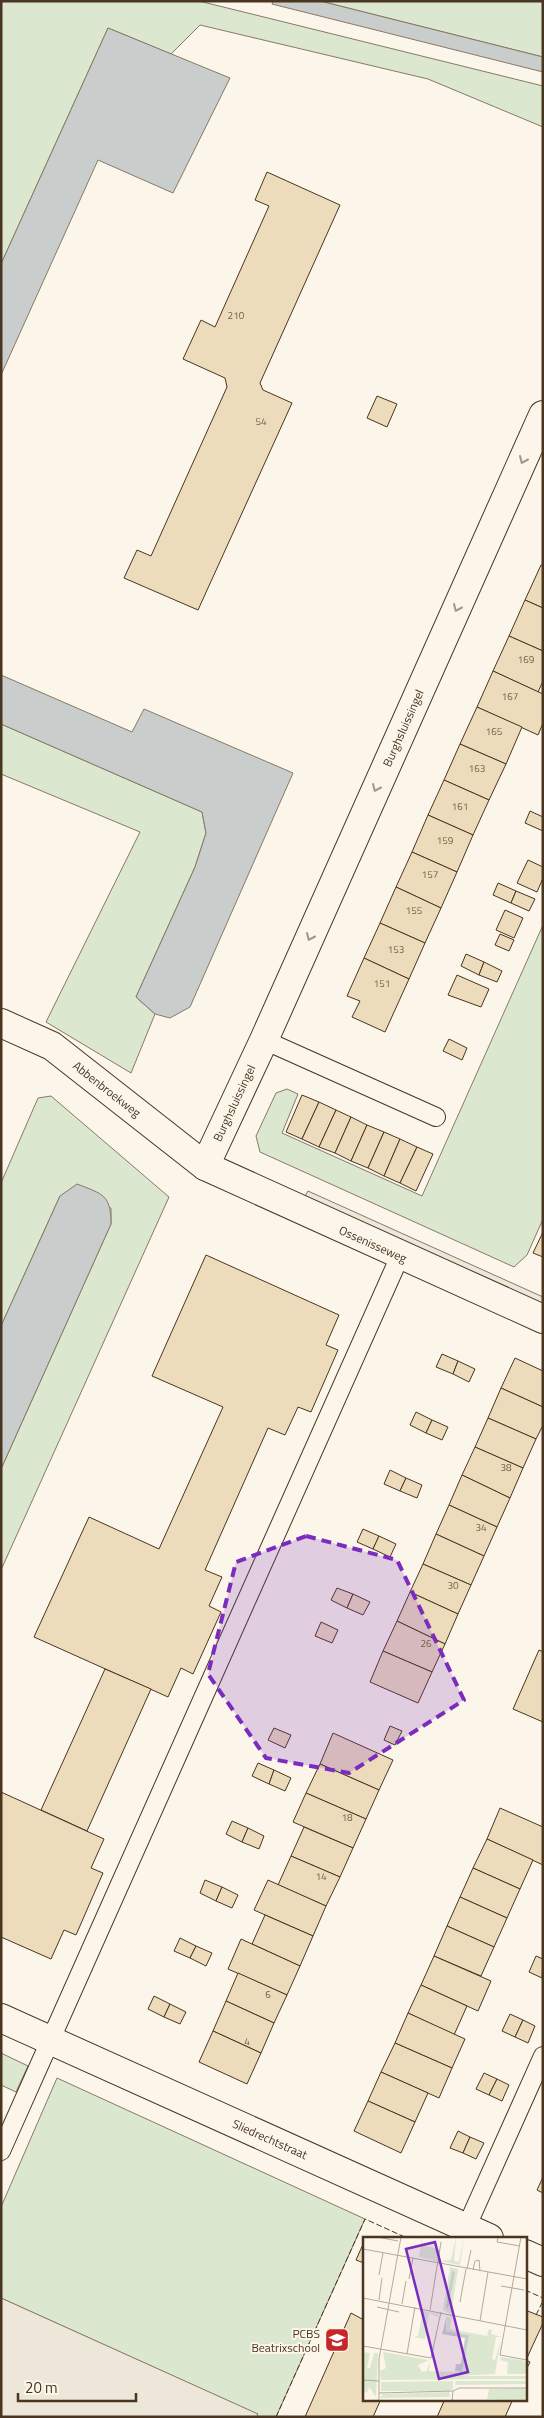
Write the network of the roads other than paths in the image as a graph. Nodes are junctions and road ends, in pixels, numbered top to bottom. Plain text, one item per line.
1 (543, 415) edge
2 (1, 1023) edge
3 (264, 1040) junction
4 (436, 1117) dead end
5 (205, 1166) junction
6 (400, 1256) junction
7 (543, 1320) edge
8 (1, 2018) edge
9 (50, 2040) junction
10 (543, 2056) edge
11 (1, 2151) edge
12 (478, 2233) edge
13 (526, 2254) edge
14 (543, 2262) edge

1 -> 3 street, Burghsluissingel
2 - 5 street, Abbenbroekweg
3 - 4 lane
3 - 5 street, Burghsluissingel
5 - 6 street, Ossenisseweg
6 - 7 street, Ossenisseweg
6 - 9 lane
8 - 9 street, Sliedrechtstraat
9 - 11 lane
9 - 12 street, Sliedrechtstraat
10 - 12 lane
13 - 14 street

